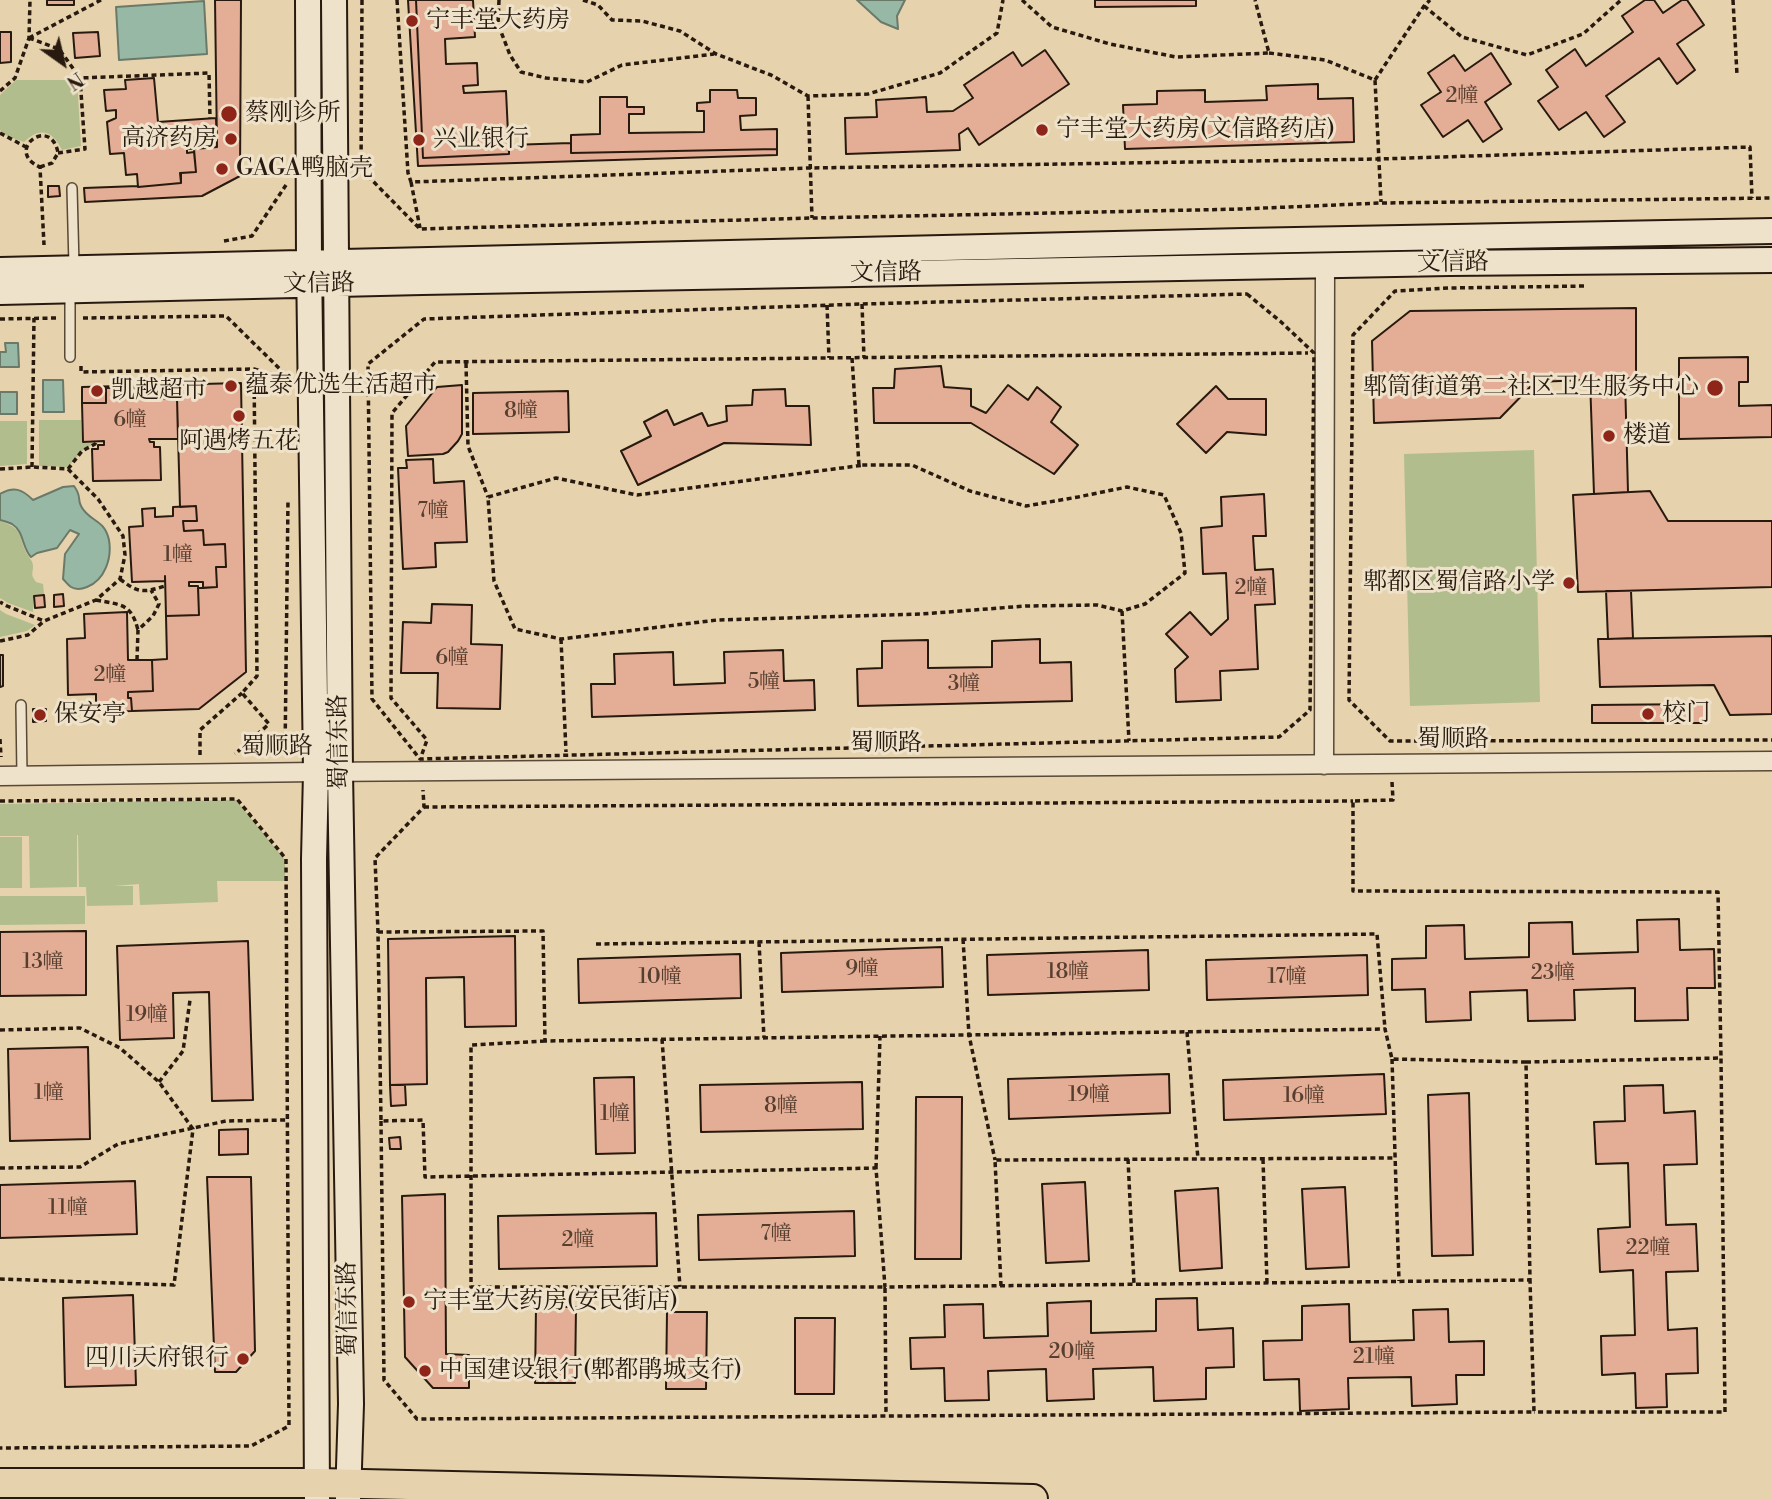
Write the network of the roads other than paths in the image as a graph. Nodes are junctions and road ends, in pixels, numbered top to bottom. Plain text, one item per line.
1 (308, 0) edge
2 (334, 0) edge
3 (72, 188) dead end
4 (1772, 231) edge
5 (1772, 260) edge
6 (1325, 266) junction
7 (73, 267) junction
8 (0, 270) edge
9 (336, 273) junction
10 (309, 274) junction
11 (0, 292) edge
12 (70, 357) dead end
13 (21, 705) dead end
14 (1772, 761) edge
15 (1324, 765) junction
16 (328, 772) junction
17 (0, 776) edge
18 (22, 776) junction
19 (0, 1483) edge
20 (318, 1491) edge
21 (349, 1491) edge
22 (1033, 1499) edge

1 - 10 main road, 蜀信东路
2 - 9 main road, 蜀信东路
3 - 7 lane
4 - 9 main road
5 - 6 main road, 文信路
6 - 9 main road, 文信路
6 - 15 street
7 - 8 main road
7 - 10 main road
7 - 11 main road
7 - 12 lane
9 - 10 main road
9 - 16 main road, 蜀信东路
10 - 16 main road, 蜀信东路
13 - 18 lane
14 - 15 street, 蜀顺路
15 - 16 street, 蜀顺路
16 - 18 street, 蜀顺路
16 - 20 main road, 蜀信东路
16 - 21 main road, 蜀信东路
17 - 18 street, 蜀顺路
19 - 20 main road
20 - 21 main road
21 - 22 main road

